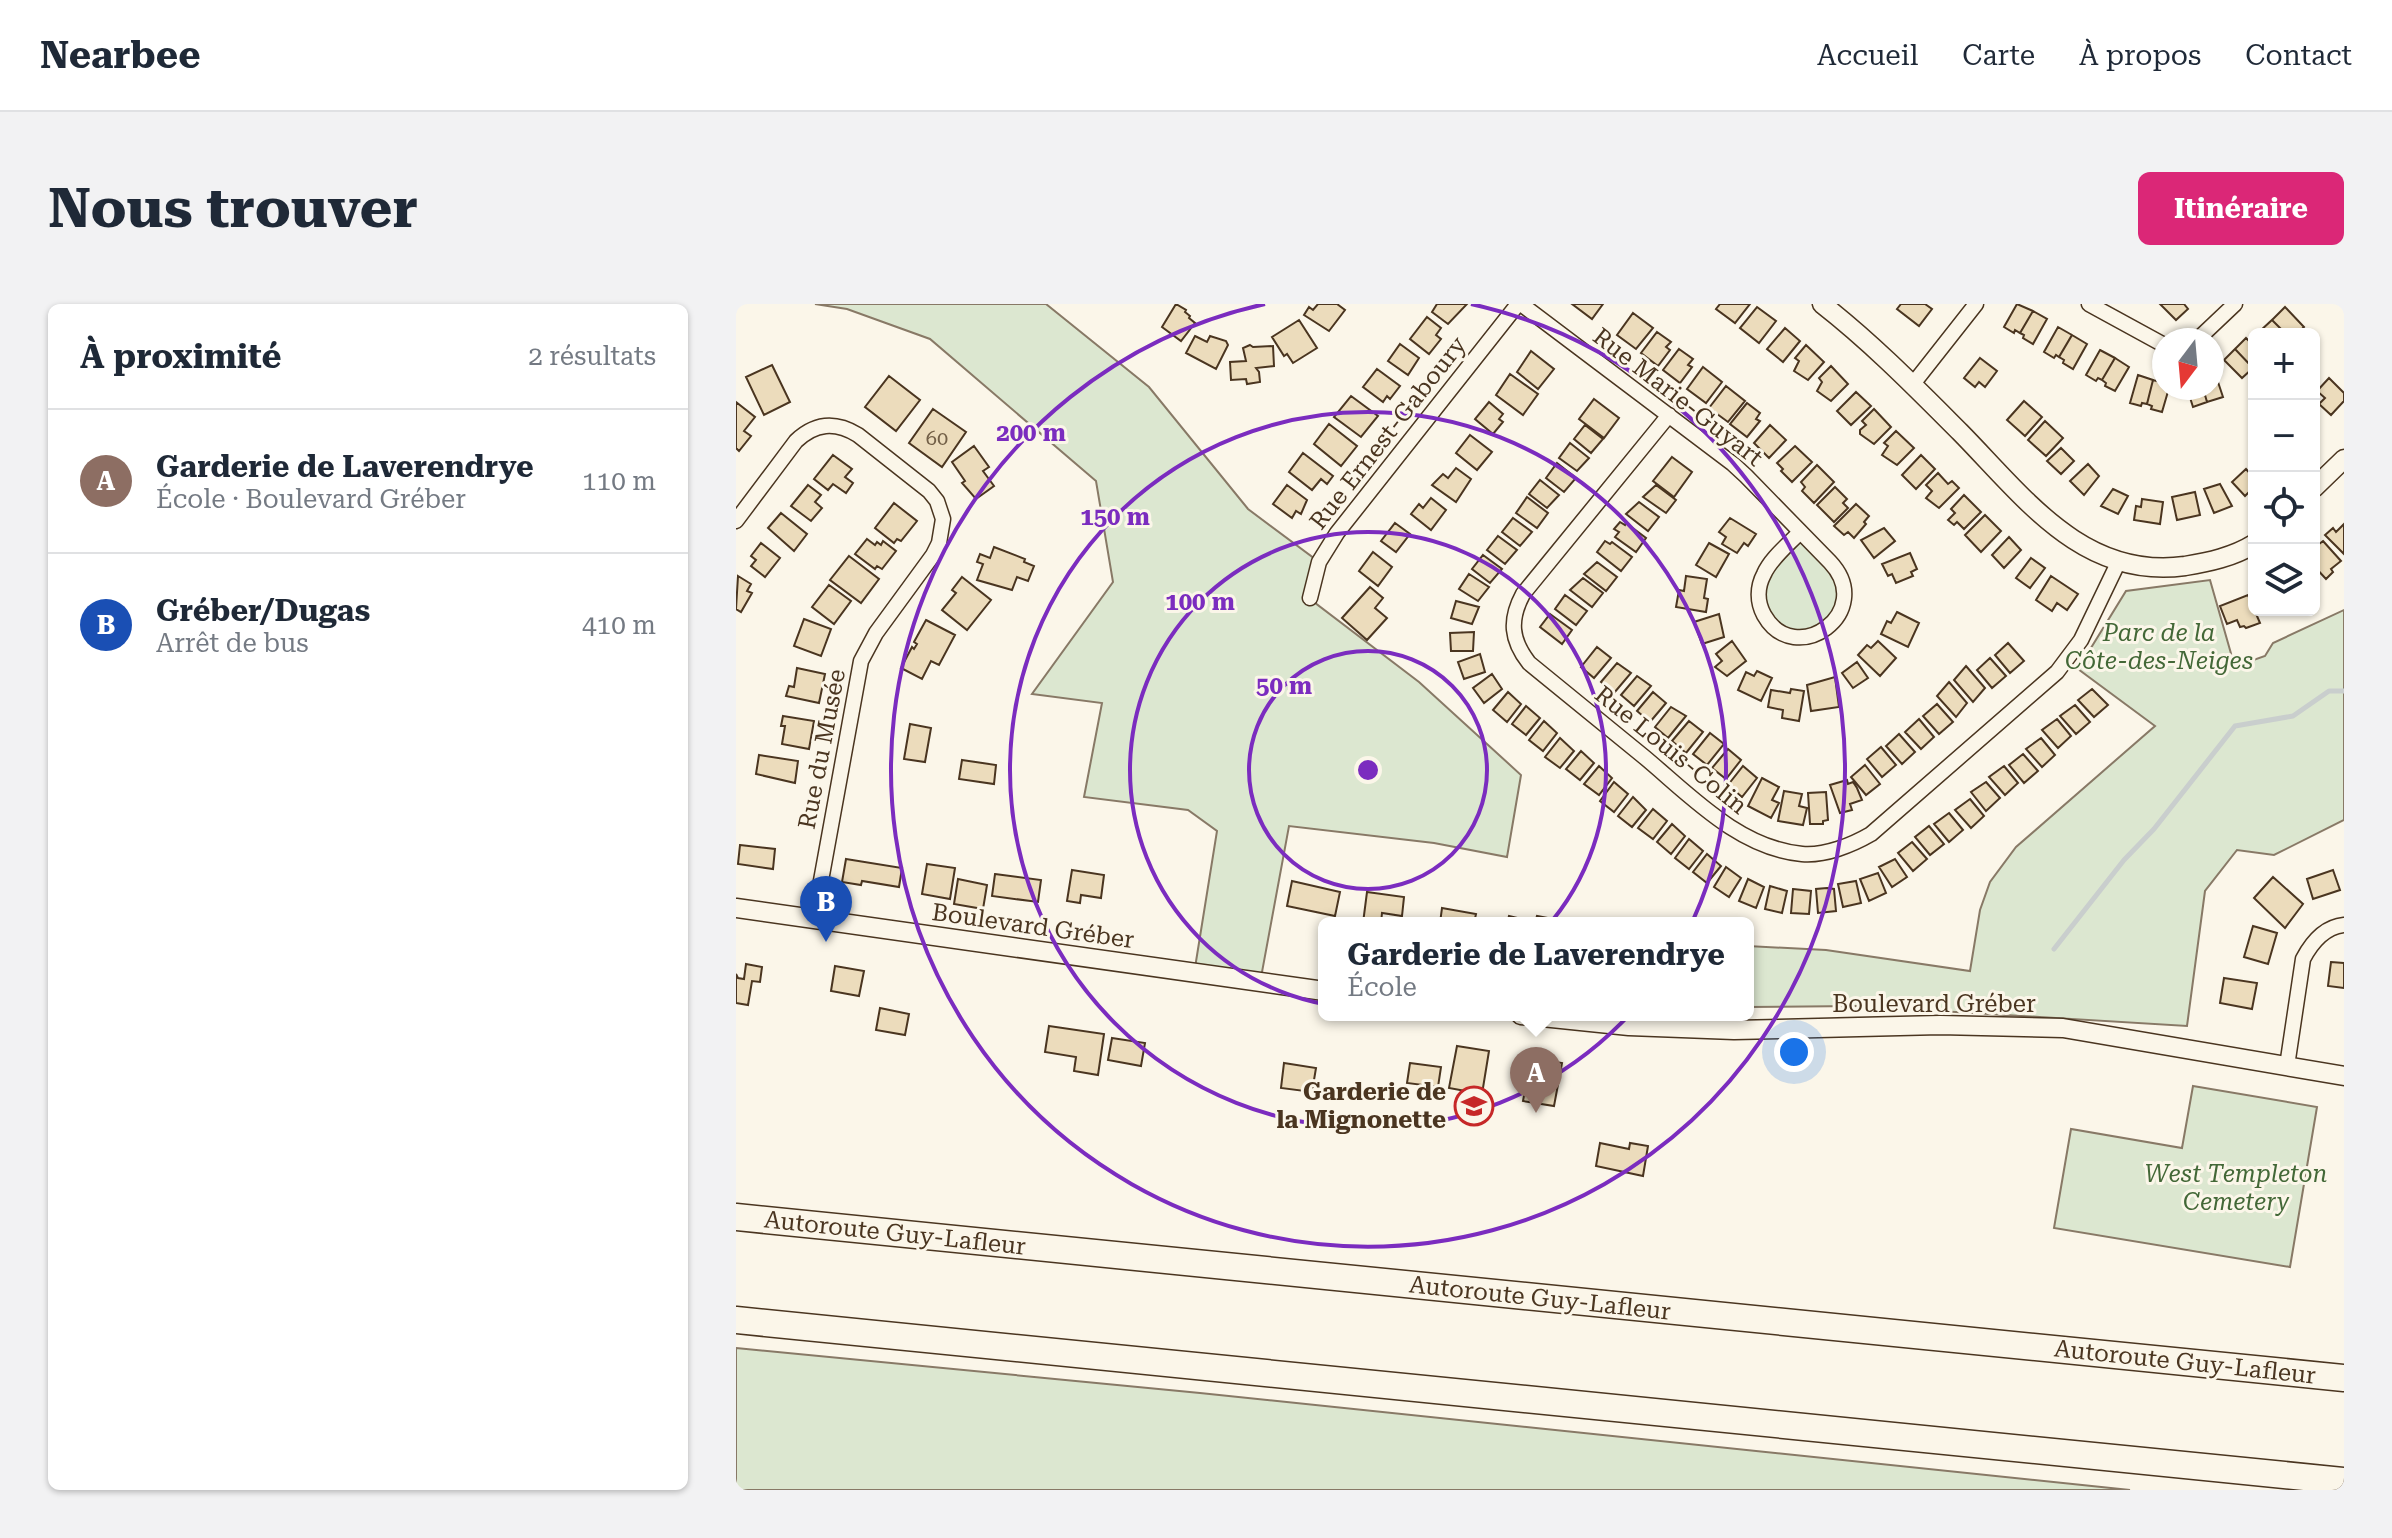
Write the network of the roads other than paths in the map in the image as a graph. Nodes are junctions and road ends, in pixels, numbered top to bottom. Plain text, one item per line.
1 (1520, 304) edge
2 (1822, 304) edge
3 (1976, 304) edge
4 (2089, 304) edge
5 (2235, 304) edge
6 (2210, 328) edge
7 (2152, 338) edge
8 (1913, 384) junction
9 (1669, 415) junction
10 (2344, 459) edge
11 (2320, 482) edge
12 (736, 521) edge
13 (1800, 532) junction
14 (2248, 547) edge
15 (2118, 563) junction
16 (1310, 598) dead end
17 (736, 908) edge
18 (814, 919) junction
19 (2344, 925) edge
20 (1318, 990) edge
21 (1580, 1021) edge
22 (2287, 1066) junction
23 (2344, 1076) edge
24 (736, 1217) edge
25 (736, 1320) edge
26 (2344, 1378) edge
27 (2344, 1481) edge

1 - 9 street, Rue Marie-Guyart
1 - 16 street, Rue Ernest-Gaboury
2 - 8 street
3 - 8 street
4 - 7 street
5 - 6 street
8 - 15 street
9 - 13 street, Rue Marie-Guyart
9 - 15 street, Rue Louis-Colin
10 - 11 street
12 - 18 street, Rue du Musée
13 - 13 street, Rue Marie-Guyart
14 - 15 street
17 - 18 street, Boulevard Gréber
18 - 20 street, Boulevard Gréber
19 - 22 street
21 - 22 street, Boulevard Gréber
22 - 23 street, Boulevard Gréber
24 - 26 highway, Autoroute Guy-Lafleur
25 - 27 highway

